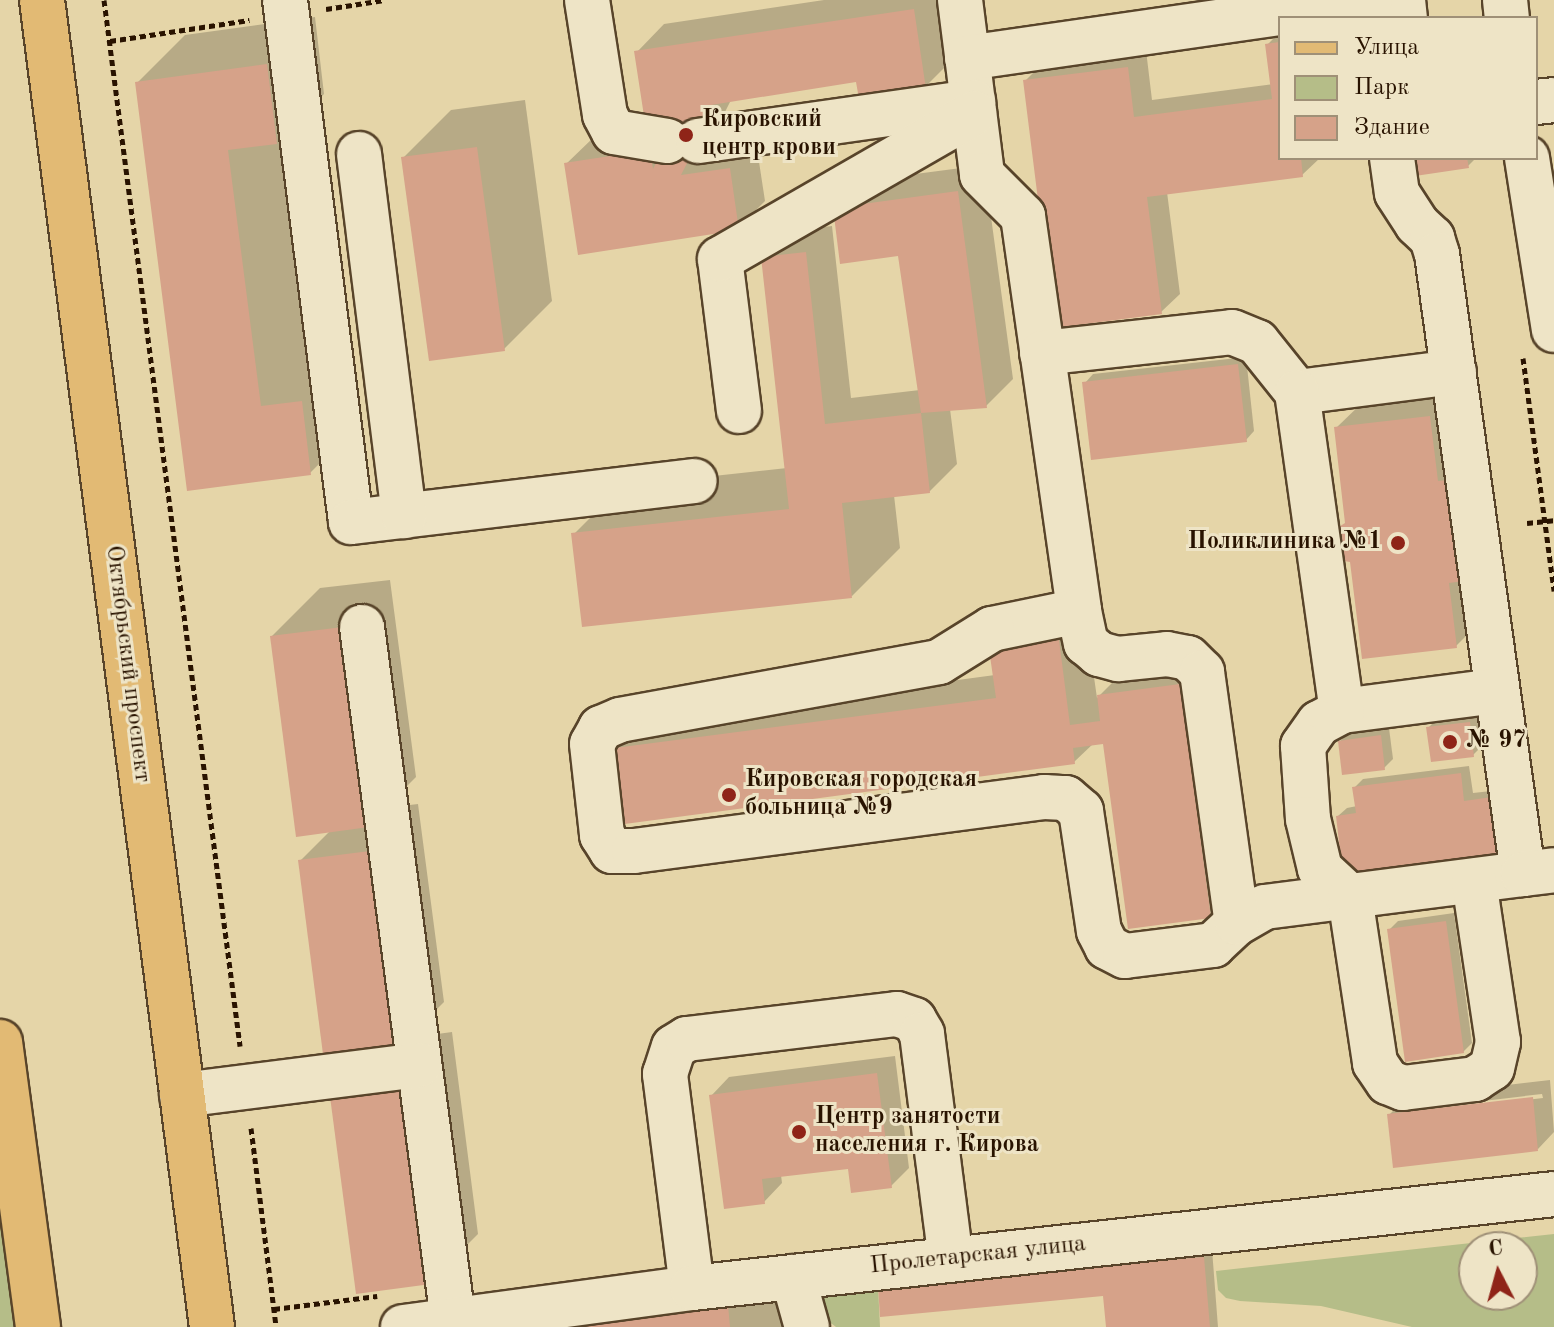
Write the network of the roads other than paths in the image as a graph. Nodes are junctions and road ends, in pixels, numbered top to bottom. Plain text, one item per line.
1 (42, 0) edge
2 (285, 0) edge
3 (587, 0) edge
4 (960, 0) edge
5 (1370, 0) edge
6 (967, 58) junction
7 (973, 107) junction
8 (359, 154) dead end
9 (1392, 160) edge
10 (1527, 160) edge
11 (1554, 330) edge
12 (1042, 353) junction
13 (1454, 372) junction
14 (1297, 392) junction
15 (739, 411) dead end
16 (695, 481) dead end
17 (404, 516) junction
18 (1079, 611) junction
19 (362, 627) dead end
20 (1497, 691) junction
21 (1342, 711) junction
22 (1538, 872) edge
23 (1474, 881) junction
24 (1350, 897) junction
25 (1237, 923) junction
26 (0, 1042) edge
27 (419, 1065) junction
28 (182, 1095) junction
29 (1554, 1194) edge
30 (951, 1259) junction
31 (793, 1277) junction
32 (692, 1288) junction
33 (453, 1320) junction
34 (38, 1327) edge
35 (212, 1327) edge
36 (403, 1327) edge
37 (807, 1327) edge

1 - 28 main road, Октябрьский проспект
2 - 17 street
3 - 7 street
4 - 6 street
5 - 6 street
6 - 7 street
7 - 12 street
7 - 15 street
8 - 17 street
9 - 13 street
10 - 11 street
12 - 14 street
12 - 18 street
13 - 14 street
13 - 20 street
14 - 21 street
16 - 17 street
18 - 25 street
18 - 25 street
19 - 27 street
20 - 21 street
20 - 22 street
21 - 24 street
22 - 23 street
23 - 24 street
23 - 24 street
24 - 25 street
26 - 34 main road
27 - 28 street
27 - 33 street
28 - 35 main road, Октябрьский проспект
29 - 30 street, Пролетарская улица
30 - 31 street, Пролетарская улица
30 - 32 street
31 - 32 street, Пролетарская улица
31 - 37 street
32 - 33 street, Пролетарская улица
33 - 36 street, Пролетарская улица

